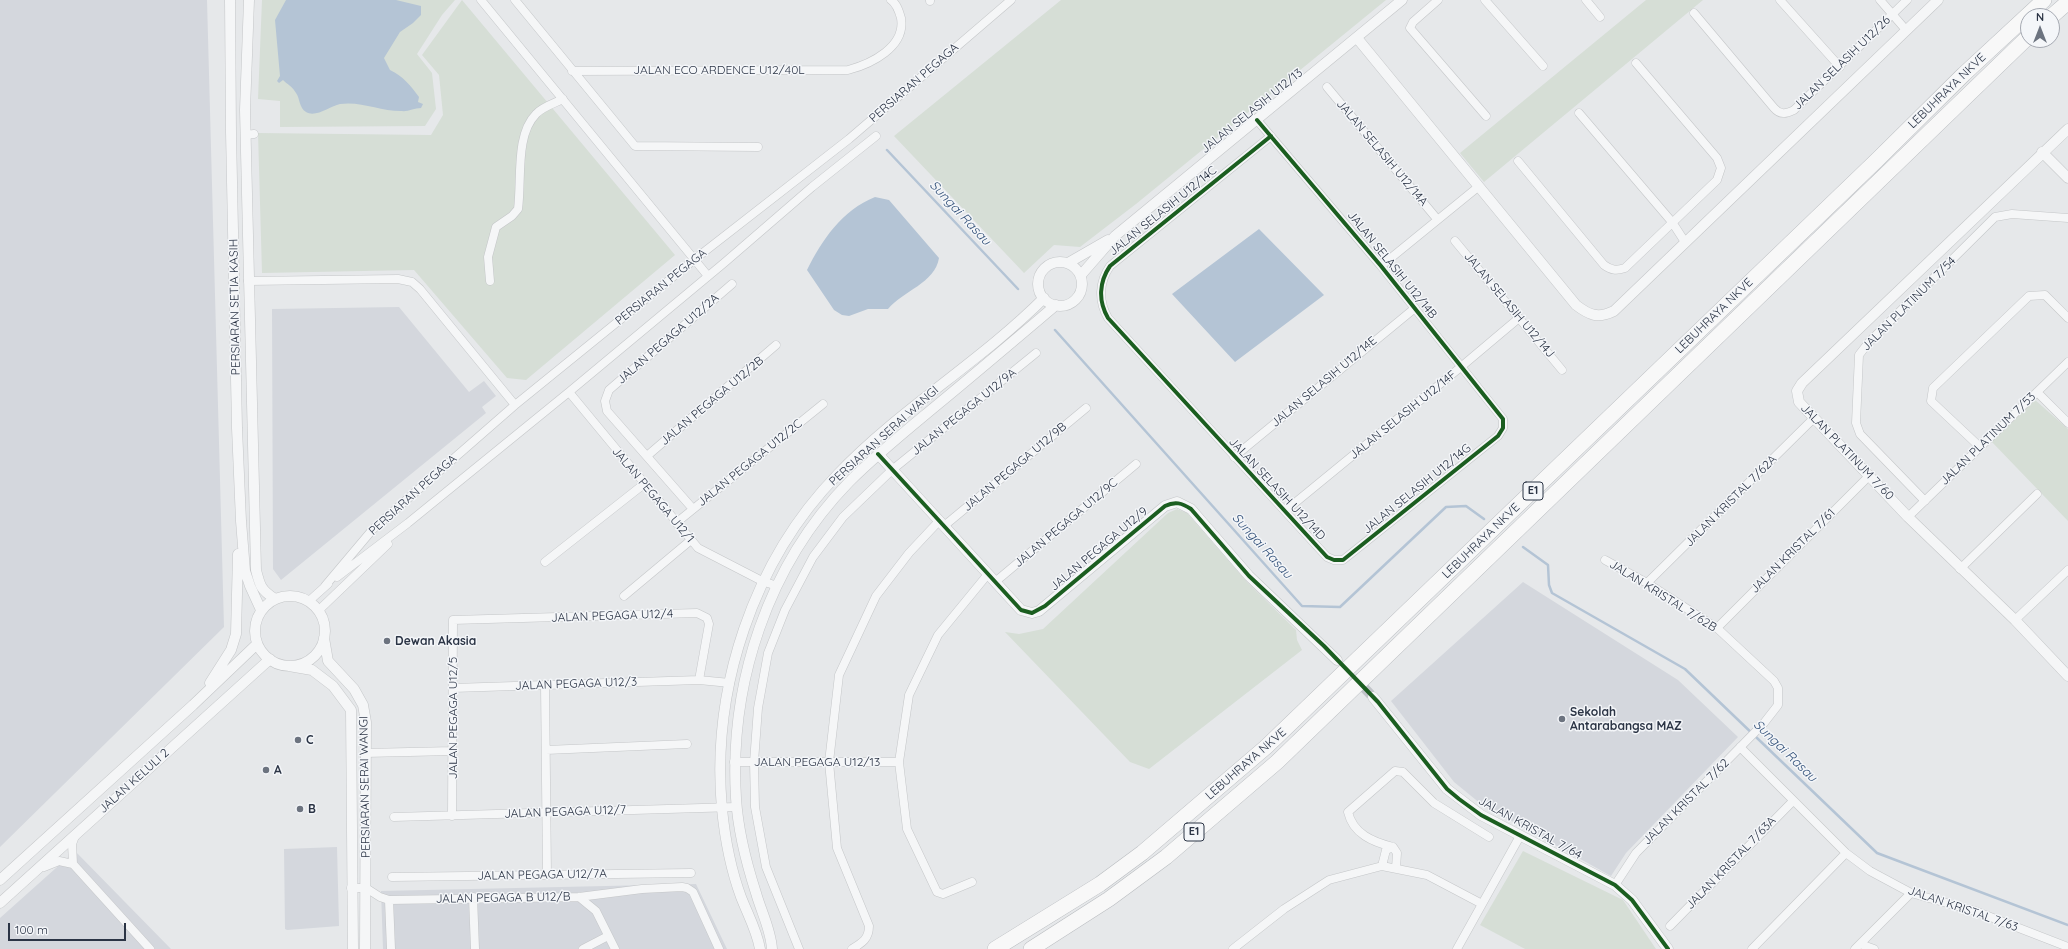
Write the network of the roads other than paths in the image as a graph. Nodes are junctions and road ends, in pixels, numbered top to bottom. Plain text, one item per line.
1 (230, 0) edge
2 (249, 0) edge
3 (481, 0) edge
4 (514, 0) edge
5 (891, 0) edge
6 (1011, 0) edge
7 (1402, 0) edge
8 (1438, 0) edge
9 (1485, 0) edge
10 (1586, 0) edge
11 (1780, 0) edge
12 (1880, 0) edge
13 (1907, 0) edge
14 (1938, 0) edge
15 (2044, 0) edge
16 (2068, 2) edge
17 (2060, 9) edge
18 (1694, 13) dead end
19 (1892, 14) junction
20 (1600, 17) dead end
21 (1906, 30) junction
22 (1357, 38) junction
23 (2020, 45) edge
24 (1636, 63) dead end
25 (1543, 66) dead end
26 (1840, 67) junction
27 (572, 71) junction
28 (1328, 86) dead end
29 (563, 99) junction
30 (1579, 113) dead end
31 (1486, 116) dead end
32 (1258, 120) junction
33 (2068, 129) edge
34 (876, 136) dead end
35 (1271, 136) junction
36 (758, 147) dead end
37 (2042, 152) junction
38 (1518, 161) dead end
39 (2068, 178) edge
40 (1478, 188) junction
41 (2068, 218) edge
42 (1437, 219) junction
43 (1672, 222) junction
44 (1115, 236) junction
45 (1455, 241) dead end
46 (1685, 242) junction
47 (695, 259) junction
48 (1068, 263) junction
49 (1381, 266) junction
50 (1080, 275) junction
51 (708, 276) junction
52 (490, 281) dead end
53 (248, 282) junction
54 (732, 284) dead end
55 (1044, 298) junction
56 (1056, 305) junction
57 (1415, 308) junction
58 (1519, 318) junction
59 (2068, 318) edge
60 (776, 345) dead end
61 (1036, 353) dead end
62 (2068, 362) edge
63 (1462, 366) junction
64 (1562, 370) dead end
65 (569, 392) junction
66 (2037, 392) junction
67 (823, 404) dead end
68 (515, 405) junction
69 (1086, 408) dead end
70 (1814, 418) junction
71 (2068, 423) edge
72 (1204, 425) joint
73 (1503, 428) joint
74 (1980, 447) junction
75 (878, 454) junction
76 (647, 456) junction
77 (1234, 457) junction
78 (1136, 464) dead end
79 (892, 470) junction
80 (1870, 475) junction
81 (644, 484) junction
82 (2037, 494) dead end
83 (1925, 500) junction
84 (694, 509) junction
85 (1285, 511) junction
86 (1908, 517) junction
87 (241, 521) junction
88 (408, 523) junction
89 (676, 523) junction
90 (941, 524) junction
91 (691, 540) junction
92 (1339, 560) joint
93 (1605, 560) dead end
94 (545, 562) dead end
95 (1960, 569) junction
96 (2068, 570) edge
97 (988, 574) junction
98 (762, 581) junction
99 (995, 582) junction
100 (1647, 583) junction
101 (325, 586) junction
102 (777, 586) junction
103 (624, 596) dead end
104 (275, 599) junction
105 (310, 601) junction
106 (262, 610) junction
107 (319, 610) junction
108 (453, 620) joint
109 (2015, 620) junction
110 (1717, 628) junction
111 (324, 638) junction
112 (257, 644) junction
113 (270, 659) junction
114 (1337, 660) tunnel mouth
115 (289, 666) junction
116 (2068, 676) edge
117 (699, 680) junction
118 (730, 683) junction
119 (545, 685) junction
120 (453, 688) junction
121 (1373, 697) tunnel mouth
122 (193, 705) junction
123 (1764, 723) joint
124 (686, 744) dead end
125 (1740, 747) junction
126 (546, 750) junction
127 (453, 751) junction
128 (365, 754) junction
129 (734, 762) junction
130 (754, 762) junction
131 (829, 762) junction
132 (899, 762) junction
133 (1792, 801) junction
134 (736, 807) junction
135 (722, 808) junction
136 (546, 813) junction
137 (452, 816) junction
138 (394, 817) dead end
139 (76, 834) junction
140 (1520, 836) junction
141 (1489, 837) dead end
142 (1393, 847) junction
143 (1846, 853) junction
144 (73, 864) junction
145 (1382, 866) junction
146 (1396, 868) junction
147 (35, 871) junction
148 (691, 872) dead end
149 (547, 875) junction
150 (392, 878) dead end
151 (0, 880) edge
152 (972, 882) dead end
153 (1614, 885) junction
154 (351, 888) junction
155 (366, 888) junction
156 (1911, 893) junction
157 (473, 897) junction
158 (579, 897) junction
159 (389, 900) junction
160 (0, 903) edge
161 (1482, 904) junction
162 (1670, 926) dead end
163 (608, 936) junction
164 (1858, 946) edge
165 (2068, 947) edge
166 (150, 949) edge
167 (353, 949) edge
168 (365, 949) edge
169 (390, 949) edge
170 (475, 949) edge
171 (583, 949) edge
172 (615, 949) edge
173 (719, 949) edge
174 (760, 949) edge
175 (772, 949) edge
176 (799, 949) edge
177 (852, 949) edge
178 (995, 949) edge
179 (1031, 949) edge
180 (1233, 949) edge
181 (1457, 949) edge
182 (1668, 949) edge
183 (1752, 949) edge
184 (1874, 949) edge

1 - 87 street, PERSIARAN SETIA KASIH
2 - 53 street, PERSIARAN SETIA KASIH
3 - 29 street
4 - 27 street
5 - 27 street, JALAN ECO ARDENCE U12/40L
6 - 47 street, PERSIARAN PEGAGA
7 - 22 street, JALAN SELASIH U12/13
8 - 31 street
9 - 25 street
10 - 20 street
11 - 26 street
12 - 19 street
13 - 19 street, JALAN SELASIH U12/26
14 - 21 street
15 - 178 highway, LEBUHRAYA NKVE / E1
16 - 17 highway
18 - 26 street, JALAN SELASIH U12/26
19 - 21 street
19 - 26 street, JALAN SELASIH U12/26
21 - 46 street
22 - 32 street, JALAN SELASIH U12/13
22 - 40 street
23 - 179 highway, LEBUHRAYA NKVE / E1
24 - 43 street
27 - 36 street
28 - 42 street, JALAN SELASIH U12/14A
29 - 47 street
29 - 52 street
30 - 43 street
32 - 35 street, JALAN SELASIH U12/14B
32 - 44 street, JALAN SELASIH U12/13
33 - 37 street, JALAN PLATINUM 7/60
34 - 51 street, PERSIARAN PEGAGA
35 - 49 street, JALAN SELASIH U12/14B
35 - 72 street, JALAN SELASIH U12/14C
37 - 39 street
37 - 70 street, JALAN PLATINUM 7/60
38 - 43 street
40 - 42 street
40 - 46 street
41 - 83 street, JALAN PLATINUM 7/54
42 - 49 street
43 - 46 street
44 - 48 street, JALAN SELASIH U12/13
44 - 50 street, JALAN SELASIH U12/13
45 - 58 street, JALAN SELASIH U12/14J
47 - 51 street
47 - 68 street, PERSIARAN PEGAGA
48 - 50 street
48 - 55 street
49 - 57 street, JALAN SELASIH U12/14B
50 - 56 street
51 - 65 street, PERSIARAN PEGAGA
53 - 68 street
53 - 104 street, PERSIARAN SETIA KASIH
54 - 76 street, JALAN PEGAGA U12/2A
55 - 56 street
55 - 98 street, PERSIARAN SERAI WANGI
56 - 75 street, PERSIARAN SERAI WANGI
57 - 63 street, JALAN SELASIH U12/14B
57 - 77 street, JALAN SELASIH U12/14E
58 - 63 street, JALAN SELASIH U12/14F
58 - 64 street, JALAN SELASIH U12/14J
59 - 74 street
60 - 76 street, JALAN PEGAGA U12/2B
61 - 79 street, JALAN PEGAGA U12/9A
62 - 66 street, JALAN PLATINUM 7/53
63 - 73 street, JALAN SELASIH U12/14B
63 - 85 street, JALAN SELASIH U12/14F
65 - 81 street, JALAN PEGAGA U12/1
65 - 88 street, PERSIARAN PEGAGA
66 - 71 street
66 - 74 street, JALAN PLATINUM 7/53
67 - 84 street, JALAN PEGAGA U12/2C
68 - 101 street, PERSIARAN PEGAGA
69 - 90 street, JALAN PEGAGA U12/9B
70 - 80 street, JALAN PLATINUM 7/60
70 - 100 street, JALAN KRISTAL 7/62A
72 - 77 street, JALAN SELASIH U12/14D
73 - 92 street, JALAN SELASIH U12/14G
74 - 83 street, JALAN PLATINUM 7/53
75 - 79 street, JALAN PEGAGA U12/9
75 - 102 street, PERSIARAN SERAI WANGI
76 - 84 street
77 - 85 street, JALAN SELASIH U12/14D
78 - 99 street, JALAN PEGAGA U12/9C
79 - 90 street, JALAN PEGAGA U12/9
79 - 130 street, JALAN PEGAGA U12/9A
80 - 86 street, JALAN PLATINUM 7/60
80 - 110 street, JALAN KRISTAL 7/61
81 - 89 street, JALAN PEGAGA U12/1
81 - 94 street
82 - 95 street
83 - 86 street, JALAN PLATINUM 7/53
84 - 89 street, JALAN PEGAGA U12/2C
85 - 92 street, JALAN SELASIH U12/14D
86 - 95 street, JALAN PLATINUM 7/60
87 - 106 street, PERSIARAN SETIA KASIH
87 - 122 street
88 - 101 street, PERSIARAN PEGAGA
88 - 107 street, PERSIARAN PEGAGA
89 - 91 street, JALAN PEGAGA U12/1
90 - 97 street, JALAN PEGAGA U12/9
90 - 131 street, JALAN PEGAGA U12/9B
91 - 98 street, JALAN PEGAGA U12/1
91 - 103 street
93 - 100 street, JALAN KRISTAL 7/62B
95 - 109 street, JALAN PLATINUM 7/60
96 - 109 street
97 - 99 street, JALAN PEGAGA U12/9
97 - 132 street
98 - 102 street, JALAN PEGAGA U12/1
98 - 118 street, PERSIARAN SERAI WANGI
99 - 114 street, JALAN PEGAGA U12/9
100 - 110 street, JALAN KRISTAL 7/62B
101 - 105 street, PERSIARAN PEGAGA
102 - 129 street, PERSIARAN SERAI WANGI
104 - 105 street
104 - 106 street
105 - 107 street
106 - 112 street
107 - 111 street
108 - 117 street, JALAN PEGAGA U12/4
108 - 120 street, JALAN PEGAGA U12/5
109 - 116 street, JALAN PLATINUM 7/60
110 - 123 street, JALAN KRISTAL 7/62B
111 - 115 street
111 - 128 street, PERSIARAN SERAI WANGI
112 - 113 street
112 - 122 street, JALAN KELULI 2
113 - 115 street
113 - 139 street, JALAN KELULI 2
115 - 154 street, PERSIARAN SERAI WANGI
117 - 118 street, JALAN PEGAGA U12/3
117 - 119 street, JALAN PEGAGA U12/3
118 - 135 street, PERSIARAN SERAI WANGI
119 - 120 street, JALAN PEGAGA U12/3
119 - 126 street
120 - 127 street, JALAN PEGAGA U12/5
121 - 140 street, JALAN KRISTAL 7/64
122 - 151 street, JALAN KELULI 2
123 - 125 street, JALAN KRISTAL 7/62
124 - 126 street
125 - 133 street, JALAN KRISTAL 7/63
125 - 153 street, JALAN KRISTAL 7/62
126 - 136 street
127 - 128 street
127 - 137 street, JALAN PEGAGA U12/5
128 - 155 street, PERSIARAN SERAI WANGI
129 - 130 street, JALAN PEGAGA U12/13
129 - 134 street, PERSIARAN SERAI WANGI
130 - 131 street, JALAN PEGAGA U12/13
130 - 176 street, JALAN PEGAGA U12/9A
131 - 132 street, JALAN PEGAGA U12/13
131 - 177 street, JALAN PEGAGA U12/9B
132 - 152 street
133 - 143 street, JALAN KRISTAL 7/63
133 - 162 street, JALAN KRISTAL 7/63A
134 - 135 street, JALAN PEGAGA U12/7
134 - 175 street, PERSIARAN SERAI WANGI
135 - 136 street, JALAN PEGAGA U12/7
135 - 174 street, PERSIARAN SERAI WANGI
136 - 137 street, JALAN PEGAGA U12/7
136 - 149 street
137 - 138 street, JALAN PEGAGA U12/7
139 - 144 street
139 - 147 street, JALAN KELULI 2
140 - 153 street, JALAN KRISTAL 7/64
140 - 161 street
141 - 142 street
142 - 145 street
142 - 146 street
143 - 156 street, JALAN KRISTAL 7/63
143 - 183 street
144 - 147 street
144 - 166 street
145 - 146 street
145 - 180 street
146 - 161 street
147 - 160 street, JALAN KELULI 2
148 - 149 street, JALAN PEGAGA U12/7A
149 - 150 street, JALAN PEGAGA U12/7A
153 - 182 street, JALAN KRISTAL 7/64
154 - 155 street
154 - 167 street, PERSIARAN SERAI WANGI
155 - 159 street, JALAN PEGAGA B U12/B
155 - 168 street, PERSIARAN SERAI WANGI
156 - 164 street
156 - 165 street, JALAN KRISTAL 7/63
157 - 158 street, JALAN PEGAGA B U12/B
157 - 159 street, JALAN PEGAGA B U12/B
157 - 170 street
158 - 163 street, JALAN PEGAGA B U12/B
158 - 173 street
159 - 169 street
161 - 181 street
163 - 171 street
163 - 172 street, JALAN PEGAGA B U12/B
164 - 184 street

